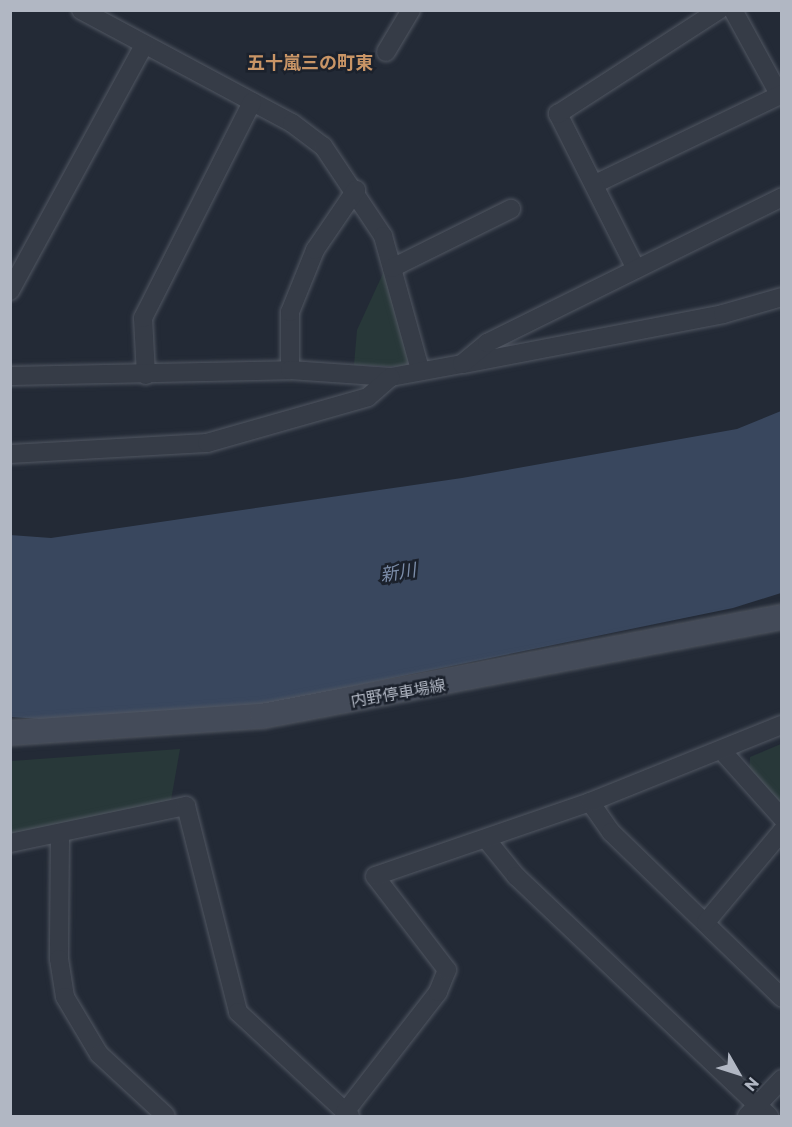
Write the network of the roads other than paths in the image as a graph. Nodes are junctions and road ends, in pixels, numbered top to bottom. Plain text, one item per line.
1 (81, 10) edge
2 (411, 10) edge
3 (719, 10) edge
4 (733, 10) edge
5 (144, 45) junction
6 (386, 51) dead end
7 (780, 94) edge
8 (252, 102) junction
9 (595, 184) junction
10 (356, 190) junction
11 (782, 197) edge
12 (511, 209) dead end
13 (392, 268) junction
14 (636, 269) junction
15 (10, 291) edge
16 (782, 297) edge
17 (462, 364) junction
18 (420, 369) junction
19 (290, 370) junction
20 (146, 375) junction
21 (10, 376) edge
22 (391, 377) junction
23 (10, 454) edge
24 (782, 617) edge
25 (782, 725) edge
26 (10, 734) edge
27 (723, 752) junction
28 (590, 802) junction
29 (782, 818) edge
30 (782, 831) edge
31 (60, 833) junction
32 (486, 840) junction
33 (10, 843) edge
34 (706, 922) junction
35 (782, 998) edge
36 (782, 1079) edge
37 (758, 1113) edge
38 (347, 1114) edge
39 (166, 1116) edge

1 - 5 street
2 - 6 street
3 - 9 street
4 - 7 street
5 - 8 street
5 - 15 street
7 - 9 street
8 - 10 street
8 - 20 street
9 - 14 street
10 - 13 street
10 - 19 street
11 - 14 street
12 - 13 street
13 - 18 street
14 - 17 street
16 - 17 street
17 - 18 street
18 - 22 street
19 - 20 street
19 - 22 street
20 - 21 street
22 - 23 street
24 - 26 main road, 内野停車場線
25 - 27 street
27 - 28 street
27 - 29 street
28 - 32 street
28 - 34 street
30 - 34 street
31 - 33 street
31 - 38 street
31 - 39 street
32 - 37 street
32 - 38 street
34 - 35 street
36 - 37 street

